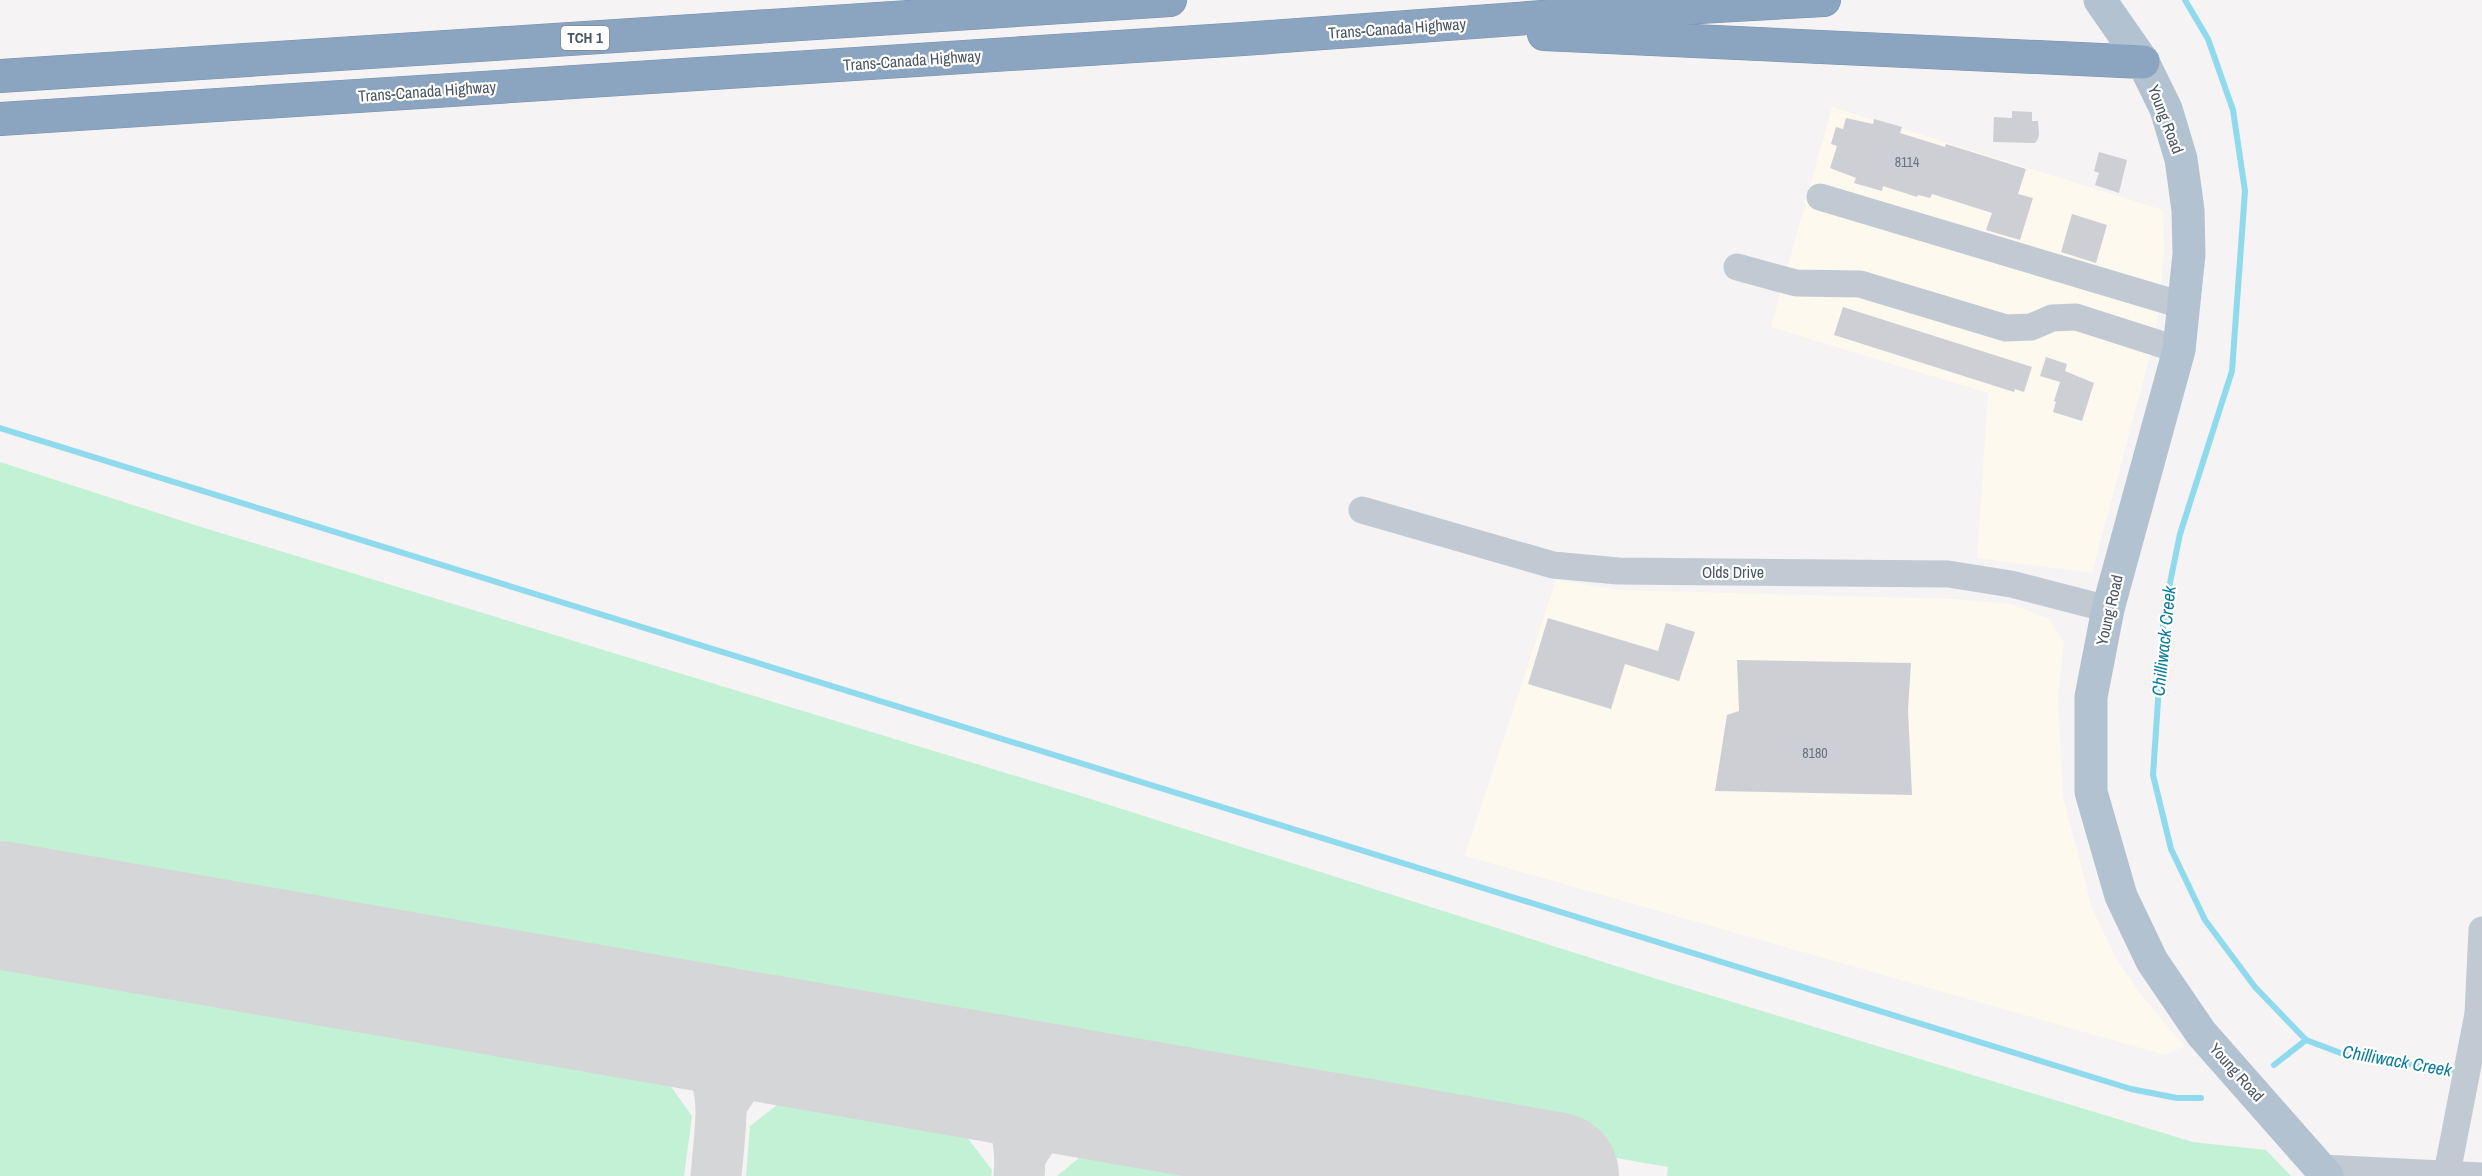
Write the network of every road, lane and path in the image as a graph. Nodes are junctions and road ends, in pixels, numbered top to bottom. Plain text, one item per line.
1 (1170, 0) edge
2 (1824, 0) edge
3 (2100, 0) edge
4 (1243, 39) junction
5 (2143, 62) junction
6 (0, 76) edge
7 (0, 119) edge
8 (1820, 197) dead end
9 (1737, 267) dead end
10 (2185, 306) junction
11 (2179, 350) junction
12 (1362, 510) dead end
13 (2108, 609) junction
14 (2482, 930) edge
15 (2480, 1012) edge
16 (2324, 1172) edge
17 (2447, 1173) junction
18 (2482, 1176) edge

1 - 6 highway, TCH 1
2 - 4 highway, Trans-Canada Highway
3 - 5 main road, Young Road
4 - 5 highway
4 - 7 highway, Trans-Canada Highway
5 - 10 main road, Young Road
8 - 10 street
9 - 11 street
10 - 11 main road, Young Road
11 - 13 main road, Young Road
12 - 13 street, Olds Drive
13 - 16 main road, Young Road
14 - 15 street
15 - 17 street
16 - 17 street
17 - 18 street

